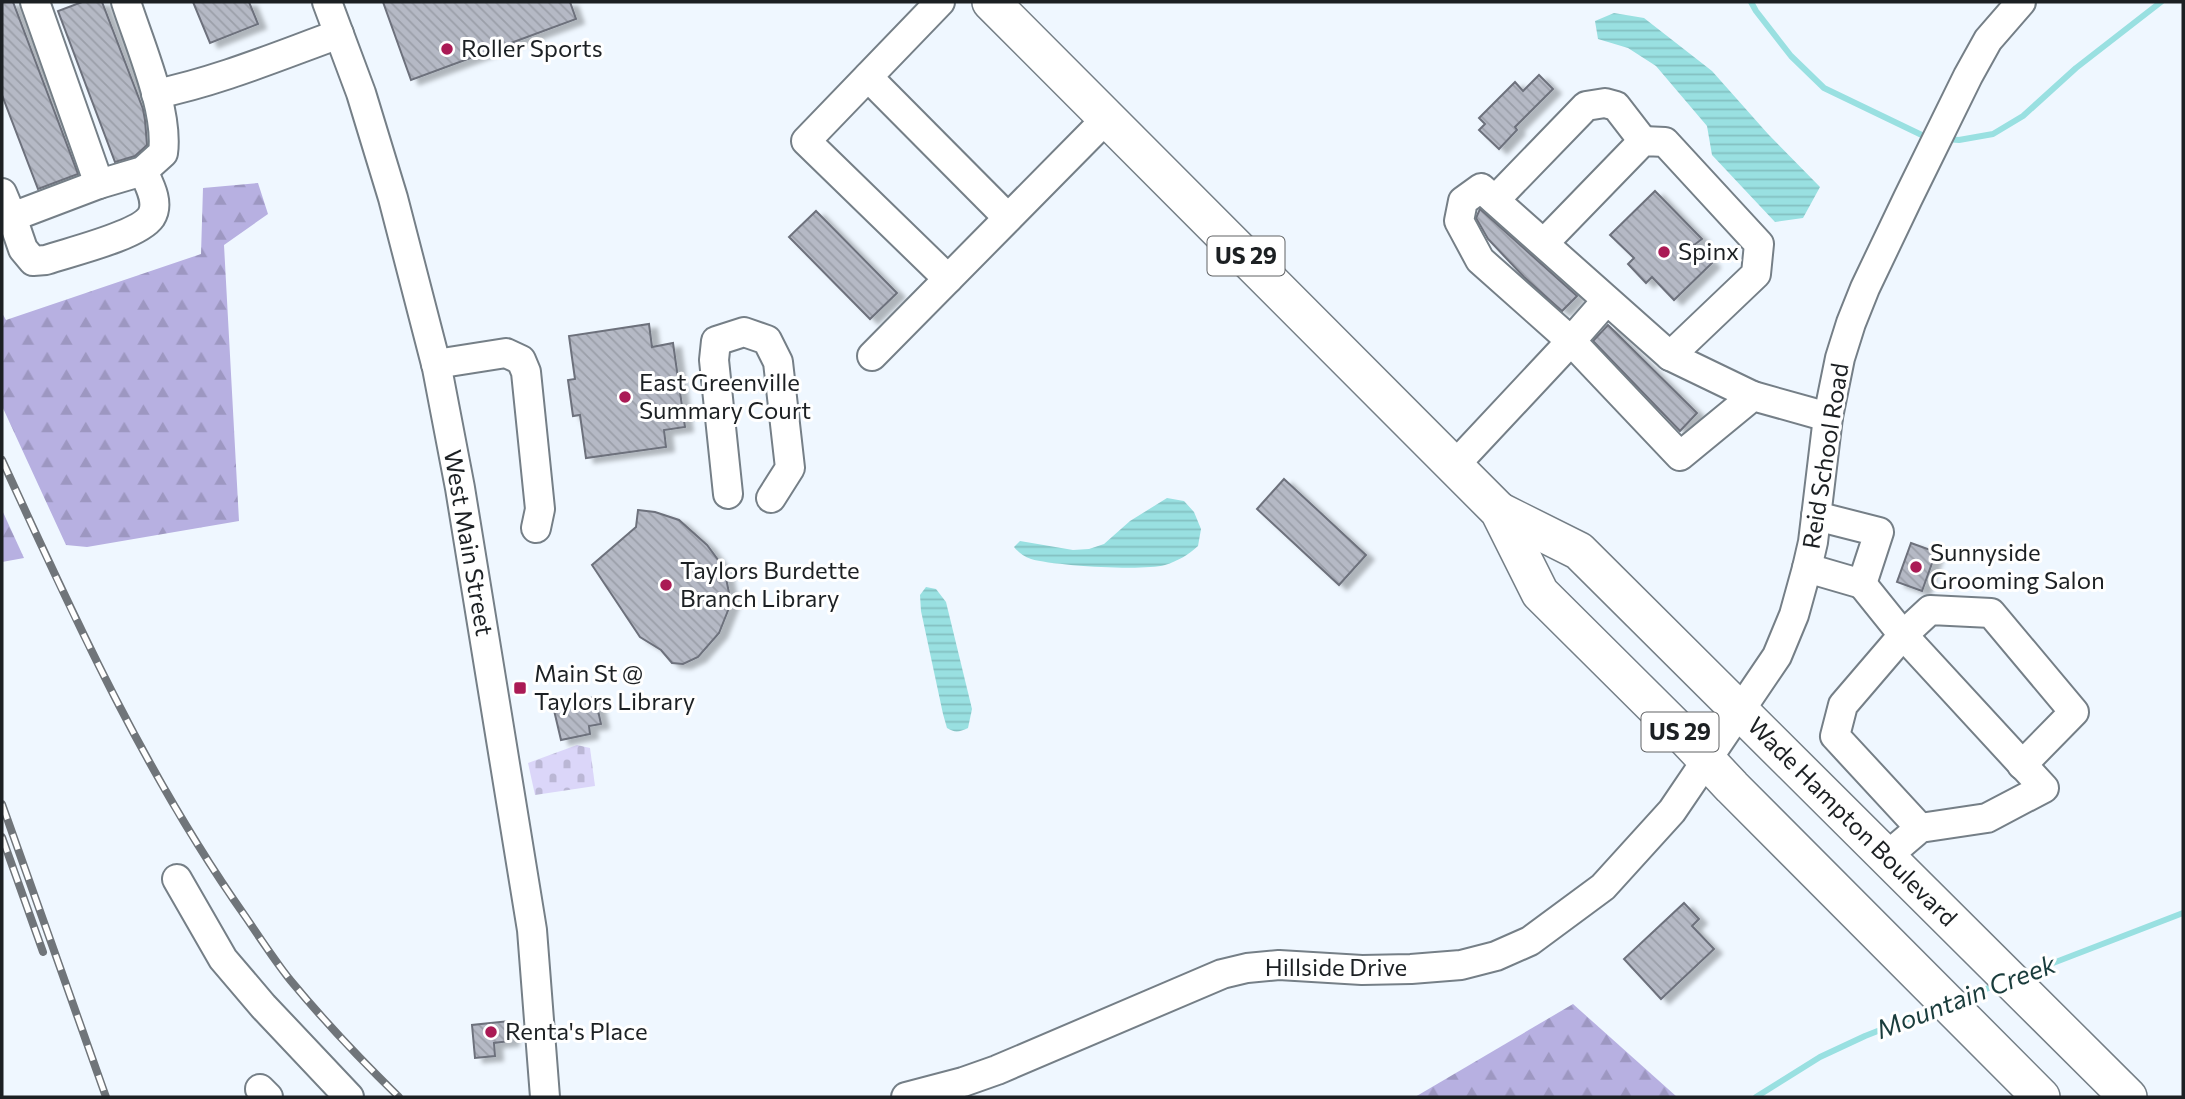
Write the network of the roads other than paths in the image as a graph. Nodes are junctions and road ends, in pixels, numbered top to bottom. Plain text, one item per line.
1 (35, 2) edge
2 (126, 2) edge
3 (327, 2) edge
4 (940, 2) edge
5 (991, 2) edge
6 (2021, 2) edge
7 (339, 34) junction
8 (868, 77) junction
9 (156, 94) junction
10 (1108, 117) junction
11 (1643, 141) junction
12 (143, 171) junction
13 (99, 184) junction
14 (1495, 200) junction
15 (7, 205) edge
16 (1008, 218) junction
17 (1544, 243) junction
18 (948, 279) junction
19 (1607, 300) junction
20 (1571, 341) junction
21 (872, 356) dead end
22 (1670, 356) junction
23 (436, 364) junction
24 (1753, 397) junction
25 (1828, 417) junction
26 (1454, 466) junction
27 (728, 494) dead end
28 (771, 498) dead end
29 (1499, 511) junction
30 (1816, 516) junction
31 (536, 528) dead end
32 (1807, 568) junction
33 (1862, 584) junction
34 (1903, 635) junction
35 (1741, 711) junction
36 (1707, 760) junction
37 (2022, 765) junction
38 (1920, 828) junction
39 (1886, 857) junction
40 (177, 879) dead end
41 (348, 1097) edge
42 (545, 1097) edge
43 (906, 1097) edge
44 (2041, 1097) edge
45 (2129, 1097) edge

1 - 13 street
2 - 9 street
3 - 7 street, West Main Street
4 - 8 street
5 - 10 main road, Wade Hampton Boulevard / US 29
6 - 25 street, Reid School Road
7 - 9 street
7 - 23 street, West Main Street
8 - 16 street
8 - 18 street
9 - 12 street
10 - 16 street
10 - 26 main road, Wade Hampton Boulevard / US 29
11 - 14 street
11 - 17 street
11 - 22 street
12 - 13 street
12 - 15 street
13 - 15 street
14 - 17 street
14 - 20 street
16 - 18 street
17 - 19 street
18 - 21 street
19 - 20 street
19 - 22 street
20 - 24 street
20 - 26 street
22 - 24 street
23 - 31 street
23 - 42 street, West Main Street
24 - 25 street
25 - 30 street, Reid School Road
26 - 29 main road, Wade Hampton Boulevard / US 29
27 - 28 street
29 - 35 main road, Wade Hampton Boulevard / US 29
29 - 36 main road, Wade Hampton Boulevard / US 29
30 - 32 street, Reid School Road
30 - 33 street
32 - 33 street
32 - 35 street, Reid School Road
33 - 34 street
34 - 37 street
34 - 37 street
34 - 38 street
35 - 36 street, Reid School Road
35 - 39 main road, Wade Hampton Boulevard / US 29
36 - 43 street, Hillside Drive
36 - 44 main road, Wade Hampton Boulevard / US 29
37 - 38 street
38 - 39 street
39 - 45 main road, Wade Hampton Boulevard / US 29
40 - 41 street

